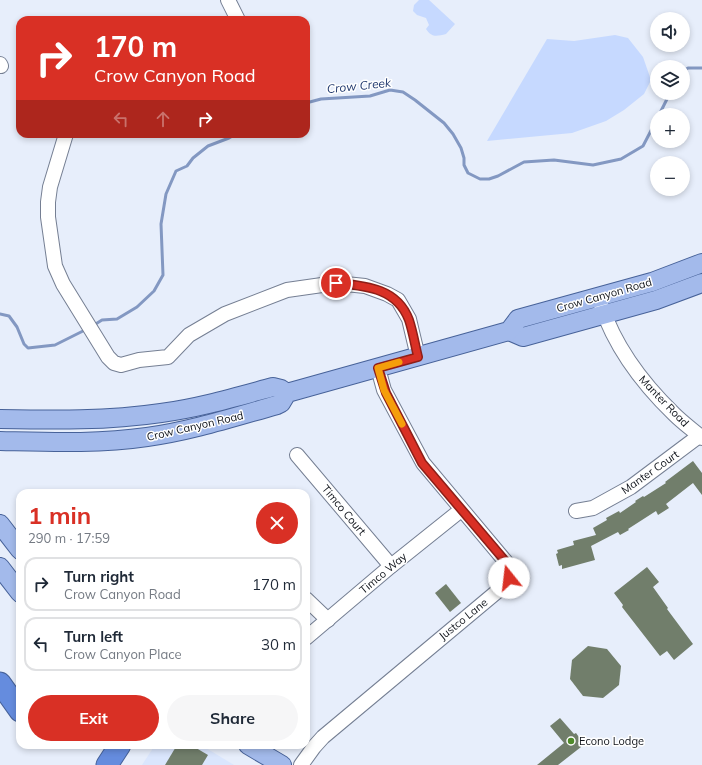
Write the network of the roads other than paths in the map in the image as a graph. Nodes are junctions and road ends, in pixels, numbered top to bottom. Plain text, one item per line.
1 (228, 0) edge
2 (236, 16) edge
3 (65, 138) edge
4 (702, 263) edge
5 (702, 283) edge
6 (598, 297) junction
7 (604, 315) junction
8 (509, 331) junction
9 (418, 357) junction
10 (378, 368) junction
11 (287, 393) junction
12 (0, 419) edge
13 (701, 437) edge
14 (0, 441) edge
15 (297, 455) dead end
16 (461, 510) junction
17 (576, 511) dead end
18 (0, 524) edge
19 (16, 545) edge
20 (392, 566) junction
21 (0, 567) edge
22 (16, 588) edge
23 (310, 603) edge
24 (328, 620) junction
25 (310, 635) edge
26 (0, 683) edge
27 (16, 705) edge
28 (117, 749) edge
29 (255, 749) edge
30 (107, 765) edge
31 (282, 765) edge
32 (300, 765) edge

1 - 2 street
3 - 9 street
4 - 6 main road, Crow Canyon Road
5 - 7 main road, Crow Canyon Road
6 - 7 street, Manter Road
6 - 8 main road, Crow Canyon Road
7 - 8 main road, Crow Canyon Road
7 - 13 street, Manter Road
8 - 9 main road, Crow Canyon Road
9 - 10 main road, Crow Canyon Road
10 - 11 main road, Crow Canyon Road
10 - 16 street, Justco Lane
11 - 12 main road, Crow Canyon Road
11 - 14 main road, Crow Canyon Road
13 - 17 street, Manter Court
15 - 20 street, Timco Court
16 - 20 street, Timco Way
16 - 32 street, Justco Lane
18 - 19 main road
20 - 24 street, Timco Way
21 - 22 main road
23 - 24 street
24 - 25 street, Timco Way
26 - 27 highway
28 - 30 highway
29 - 31 main road

